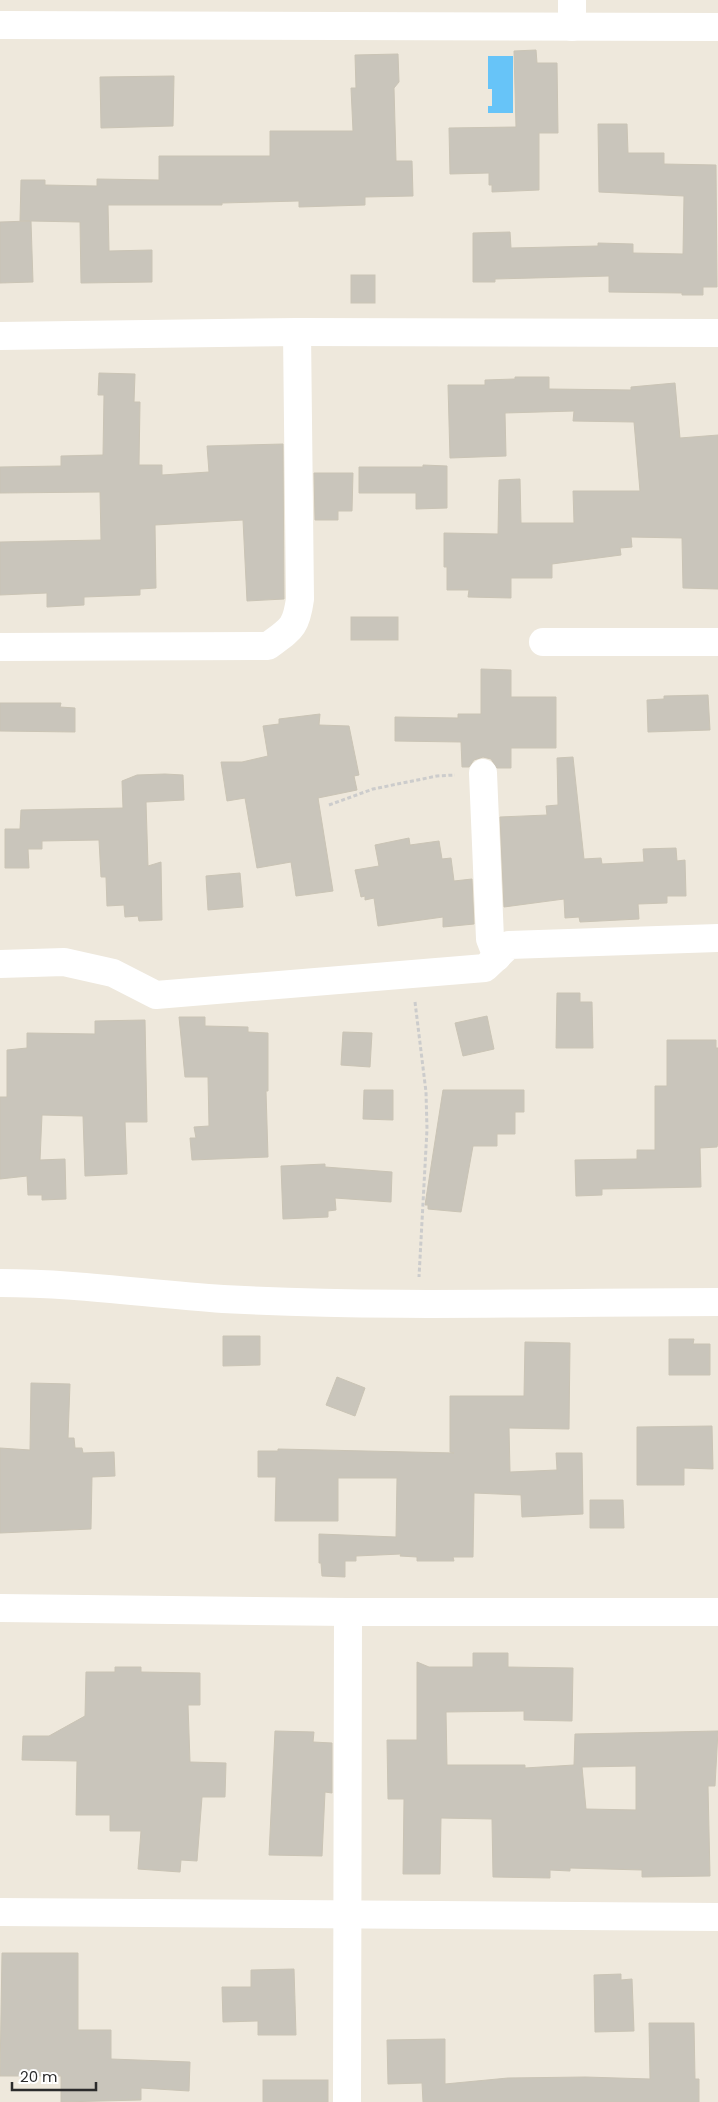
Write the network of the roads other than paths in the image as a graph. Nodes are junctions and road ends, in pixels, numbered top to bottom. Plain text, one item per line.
1 (572, 0) edge
2 (0, 25) edge
3 (572, 27) junction
4 (718, 27) edge
5 (297, 332) junction
6 (718, 333) edge
7 (0, 336) edge
8 (544, 642) dead end
9 (718, 642) edge
10 (0, 647) edge
11 (483, 773) road end
12 (718, 938) edge
13 (497, 957) junction
14 (0, 964) edge
15 (0, 1283) edge
16 (718, 1302) edge
17 (0, 1608) edge
18 (348, 1612) junction
19 (718, 1612) edge
20 (0, 1912) edge
21 (345, 1913) junction
22 (718, 1917) edge
23 (346, 2102) edge

1 - 3 street
2 - 3 street
3 - 4 street
5 - 6 street
5 - 7 street
5 - 10 street
8 - 9 street
11 - 13 street
12 - 13 street
13 - 14 street
15 - 16 street
17 - 18 street
18 - 19 street
18 - 21 street
20 - 21 street
21 - 22 street
21 - 23 street

